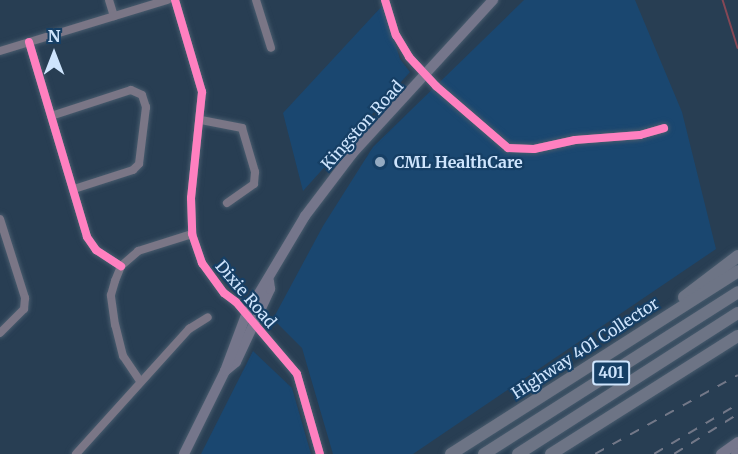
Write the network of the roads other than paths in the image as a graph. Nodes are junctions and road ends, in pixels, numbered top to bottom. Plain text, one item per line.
1 (109, 0) edge
2 (167, 0) edge
3 (175, 0) edge
4 (256, 0) edge
5 (385, 0) edge
6 (493, 0) edge
7 (114, 15) junction
8 (29, 42) junction
9 (271, 48) dead end
10 (0, 51) edge
11 (428, 75) junction
12 (51, 116) junction
13 (201, 120) junction
14 (664, 128) dead end
15 (74, 189) junction
16 (227, 202) dead end
17 (0, 219) edge
18 (192, 234) junction
19 (738, 256) edge
20 (121, 266) junction
21 (738, 271) edge
22 (738, 292) edge
23 (738, 313) edge
24 (208, 317) dead end
25 (250, 319) junction
26 (0, 333) edge
27 (634, 336) junction
28 (738, 336) edge
29 (140, 381) junction
30 (76, 454) edge
31 (184, 454) edge
32 (320, 454) edge
33 (451, 454) edge
34 (484, 454) edge
35 (518, 454) edge
36 (551, 454) edge

1 - 7 street
2 - 7 street
3 - 13 street, Dixie Road
4 - 9 street
5 - 11 street
6 - 11 main road, Kingston Road
7 - 8 street
8 - 10 street
8 - 12 street
11 - 14 street
11 - 25 main road, Kingston Road
12 - 15 street
12 - 15 street
13 - 16 street
13 - 18 street, Dixie Road
15 - 20 street
17 - 26 street
18 - 20 street
18 - 25 street, Dixie Road
19 - 27 highway
20 - 29 street
21 - 27 highway, Highway 401 Collector / 401
22 - 34 highway, 401
23 - 35 highway, 401
24 - 29 street
25 - 31 main road, Kingston Road
25 - 32 street, Dixie Road
27 - 33 highway, Highway 401 Collector / 401
28 - 36 highway, 401
29 - 30 street

